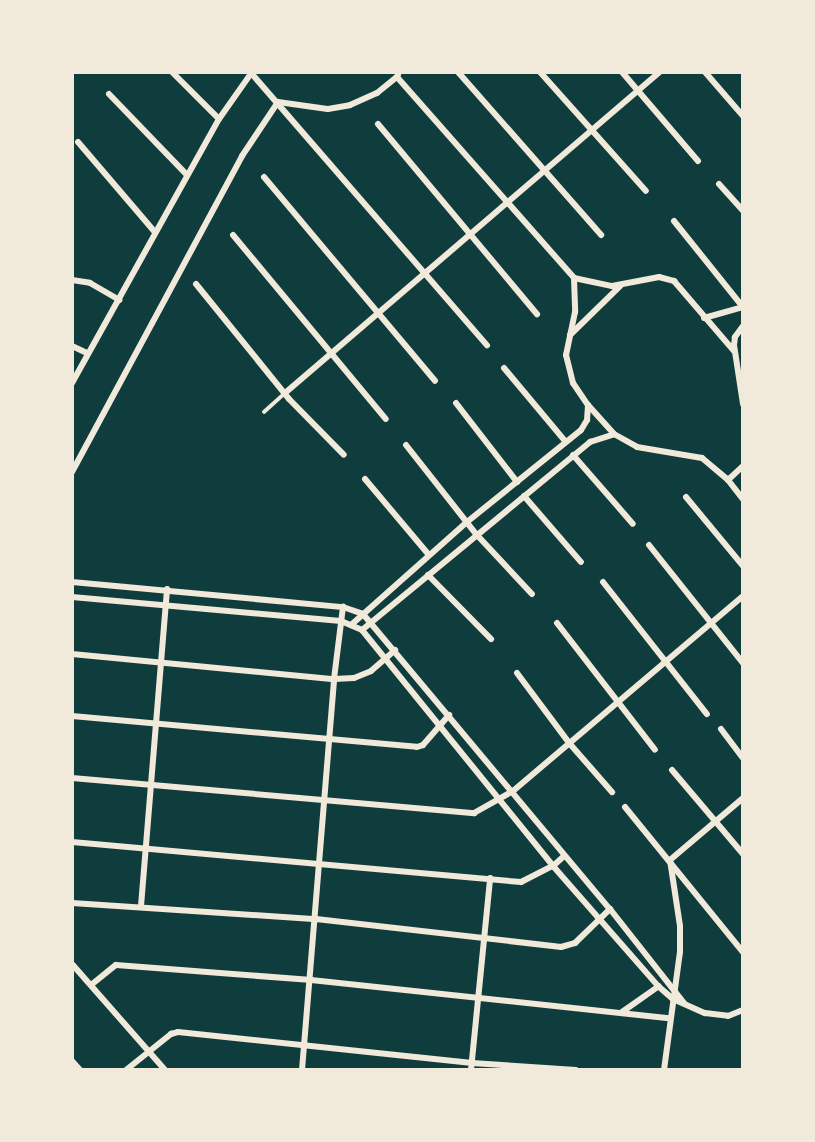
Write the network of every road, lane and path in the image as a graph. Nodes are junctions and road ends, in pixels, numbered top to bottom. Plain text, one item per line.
1 (172, 72) edge
2 (458, 72) edge
3 (540, 72) edge
4 (622, 72) edge
5 (659, 72) edge
6 (705, 72) edge
7 (252, 73) edge
8 (398, 75) edge
9 (637, 90) junction
10 (109, 94) dead end
11 (278, 102) junction
12 (743, 116) edge
13 (219, 119) junction
14 (378, 124) dead end
15 (591, 128) junction
16 (78, 142) dead end
17 (698, 161) dead end
18 (544, 170) junction
19 (187, 174) junction
20 (264, 177) dead end
21 (719, 184) dead end
22 (646, 191) dead end
23 (506, 201) junction
24 (743, 211) edge
25 (674, 221) dead end
26 (155, 232) junction
27 (471, 232) junction
28 (233, 235) dead end
29 (601, 235) dead end
30 (423, 272) junction
31 (574, 278) junction
32 (72, 280) edge
33 (196, 284) dead end
34 (620, 285) junction
35 (119, 300) junction
36 (743, 307) edge
37 (378, 313) junction
38 (537, 314) dead end
39 (704, 318) junction
40 (743, 326) edge
41 (569, 336) junction
42 (486, 345) dead end
43 (72, 346) edge
44 (734, 351) junction
45 (87, 353) junction
46 (332, 354) junction
47 (504, 368) dead end
48 (435, 381) dead end
49 (72, 383) edge
50 (285, 393) junction
51 (456, 403) dead end
52 (743, 404) edge
53 (589, 405) junction
54 (264, 412) dead end
55 (386, 419) dead end
56 (614, 435) junction
57 (565, 441) junction
58 (406, 445) dead end
59 (344, 455) dead end
60 (573, 455) junction
61 (743, 466) edge
62 (72, 472) edge
63 (365, 479) dead end
64 (728, 480) junction
65 (517, 482) junction
66 (524, 496) junction
67 (686, 497) dead end
68 (743, 499) edge
69 (467, 522) junction
70 (633, 524) dead end
71 (476, 534) junction
72 (649, 545) dead end
73 (429, 555) junction
74 (581, 562) dead end
75 (743, 566) edge
76 (428, 575) junction
77 (72, 582) edge
78 (603, 583) dead end
79 (167, 589) junction
80 (532, 594) dead end
81 (743, 596) edge
82 (72, 597) edge
83 (166, 604) junction
84 (343, 607) junction
85 (363, 614) junction
86 (341, 621) junction
87 (372, 622) junction
88 (557, 623) dead end
89 (710, 623) junction
90 (351, 625) junction
91 (362, 631) junction
92 (491, 639) dead end
93 (395, 650) junction
94 (72, 654) edge
95 (384, 660) junction
96 (664, 662) junction
97 (162, 663) junction
98 (743, 663) edge
99 (517, 673) dead end
100 (334, 679) junction
101 (618, 700) junction
102 (707, 714) dead end
103 (449, 715) junction
104 (72, 716) edge
105 (155, 723) junction
106 (440, 725) junction
107 (720, 729) dead end
108 (330, 739) junction
109 (570, 744) junction
110 (655, 750) dead end
111 (743, 758) edge
112 (673, 771) dead end
113 (72, 778) edge
114 (151, 785) junction
115 (513, 792) junction
116 (612, 792) dead end
117 (325, 799) junction
118 (501, 799) junction
119 (743, 799) edge
120 (625, 807) dead end
121 (717, 820) junction
122 (72, 842) edge
123 (144, 849) junction
124 (743, 854) edge
125 (564, 856) junction
126 (670, 860) junction
127 (319, 862) junction
128 (553, 866) junction
129 (490, 878) junction
130 (72, 903) edge
131 (141, 906) junction
132 (610, 909) junction
133 (316, 919) junction
134 (600, 919) junction
135 (485, 936) junction
136 (743, 952) edge
137 (72, 964) edge
138 (311, 980) junction
139 (665, 980) junction
140 (90, 985) junction
141 (658, 986) junction
142 (674, 991) junction
143 (478, 998) junction
144 (673, 999) junction
145 (684, 1003) junction
146 (622, 1012) junction
147 (742, 1012) edge
148 (669, 1018) junction
149 (303, 1046) junction
150 (149, 1051) junction
151 (72, 1061) edge
152 (472, 1067) edge
153 (80, 1070) edge
154 (126, 1070) edge
155 (166, 1070) edge
156 (302, 1070) edge
157 (576, 1070) edge
158 (664, 1070) edge

1 - 13 street
2 - 18 street
3 - 15 street
4 - 9 street
5 - 9 street
6 - 12 street
7 - 11 street
7 - 13 street
8 - 11 street
8 - 23 street
9 - 15 street
9 - 17 street
10 - 19 street
11 - 30 street
11 - 62 street
13 - 19 street
14 - 27 street
15 - 18 street
15 - 22 street
16 - 26 street
18 - 23 street
18 - 29 street
19 - 26 street
20 - 37 street
21 - 24 street
23 - 27 street
23 - 31 street
25 - 36 street
26 - 35 street
27 - 30 street
27 - 38 street
28 - 46 street
30 - 37 street
30 - 42 street
31 - 34 street
31 - 41 street
32 - 35 street
33 - 50 street
34 - 39 street
34 - 41 street
35 - 45 street
36 - 39 street
37 - 46 street
37 - 48 street
39 - 44 street
40 - 44 street
41 - 53 street
43 - 45 street
44 - 52 street
45 - 49 street
46 - 50 street
46 - 55 street
47 - 57 street
50 - 54 lane
50 - 59 street
51 - 65 street
53 - 56 street
53 - 57 street
56 - 60 street
56 - 64 street
57 - 65 street
58 - 69 street
60 - 66 street
60 - 70 street
61 - 64 street
63 - 73 street
64 - 68 street
65 - 69 street
66 - 71 street
66 - 74 street
67 - 75 street
69 - 71 street
69 - 73 street
71 - 76 street
71 - 80 street
72 - 89 street
73 - 85 street
76 - 87 street
76 - 92 street
77 - 79 street
78 - 96 street
79 - 83 street
79 - 84 street
81 - 89 street
82 - 83 street
83 - 86 street
83 - 97 street
84 - 85 street
84 - 86 street
85 - 87 street
85 - 90 street
86 - 90 street
86 - 100 street
87 - 91 street
87 - 93 street
88 - 101 street
89 - 96 street
89 - 98 street
90 - 91 street
91 - 95 street
93 - 95 street
93 - 103 street
94 - 97 street
95 - 100 street
95 - 106 street
96 - 101 street
96 - 102 street
97 - 100 street
97 - 105 street
99 - 109 street
100 - 108 street
101 - 109 street
101 - 110 street
103 - 106 street
103 - 115 street
104 - 105 street
105 - 108 street
105 - 114 street
106 - 108 street
106 - 118 street
107 - 111 street
108 - 117 street
109 - 115 street
109 - 116 street
112 - 121 street
113 - 114 street
114 - 117 street
114 - 123 street
115 - 118 street
115 - 125 street
117 - 118 street
117 - 127 street
118 - 128 street
119 - 121 street
120 - 126 street
121 - 124 street
121 - 126 street
122 - 123 street
123 - 127 street
123 - 131 street
125 - 128 street
125 - 132 street
126 - 136 street
126 - 142 street
127 - 129 street
127 - 133 street
128 - 129 street
128 - 134 street
129 - 135 street
130 - 131 street
131 - 133 street
132 - 134 street
132 - 139 street
133 - 135 street
133 - 138 street
134 - 135 street
134 - 141 street
135 - 143 street
137 - 140 street
138 - 140 street
138 - 143 street
138 - 149 street
139 - 141 street
139 - 142 street
140 - 150 street
141 - 144 street
141 - 146 street
142 - 144 street
142 - 145 street
143 - 146 street
143 - 152 street
144 - 145 street
144 - 148 street
145 - 147 street
146 - 148 street
148 - 158 street
149 - 150 street
149 - 152 street
149 - 156 street
150 - 154 street
150 - 155 street
151 - 153 street
152 - 157 street

